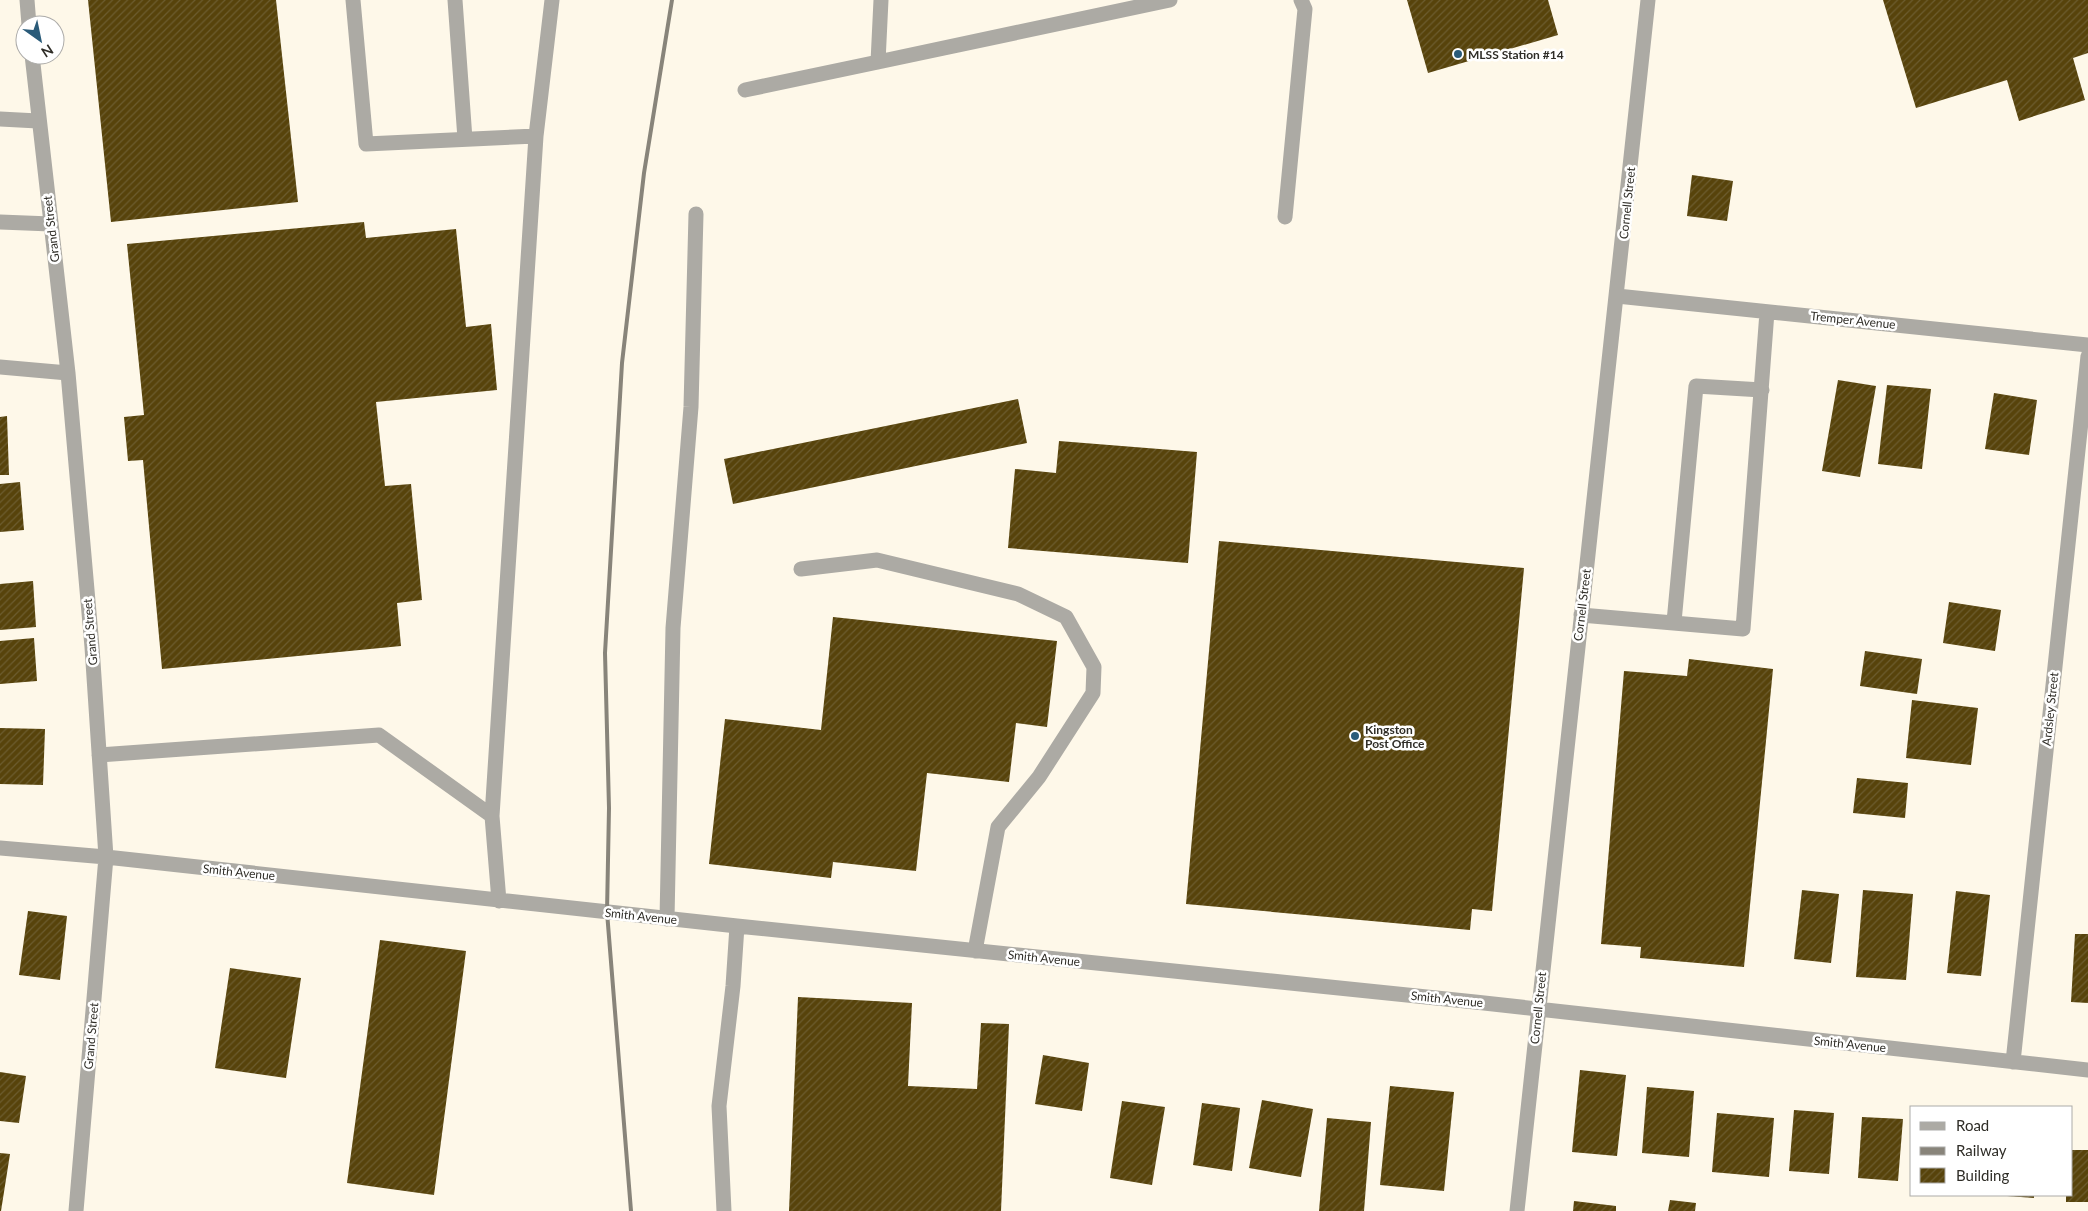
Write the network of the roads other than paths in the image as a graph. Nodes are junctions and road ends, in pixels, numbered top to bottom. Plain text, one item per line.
1 (27, 0) edge
2 (353, 0) edge
3 (455, 0) edge
4 (552, 0) edge
5 (881, 0) edge
6 (1170, 0) edge
7 (1301, 0) edge
8 (1648, 0) edge
9 (28, 15) edge
10 (878, 62) junction
11 (33, 65) edge
12 (744, 90) dead end
13 (0, 119) edge
14 (38, 121) junction
15 (536, 136) junction
16 (464, 139) junction
17 (696, 214) dead end
18 (1285, 217) dead end
19 (0, 222) edge
20 (51, 224) junction
21 (1618, 296) junction
22 (1768, 312) junction
23 (2088, 345) edge
24 (2088, 356) edge
25 (0, 366) edge
26 (68, 373) junction
27 (1762, 390) junction
28 (801, 569) dead end
29 (1581, 615) junction
30 (1674, 622) junction
31 (99, 755) junction
32 (492, 816) junction
33 (0, 848) edge
34 (106, 857) junction
35 (499, 901) junction
36 (667, 919) junction
37 (737, 926) junction
38 (975, 951) junction
39 (1538, 1009) junction
40 (2013, 1062) junction
41 (2088, 1070) edge
42 (76, 1211) edge
43 (724, 1211) edge
44 (1517, 1211) edge

1 - 9 street
2 - 16 street
3 - 16 street
4 - 15 street
5 - 10 street
6 - 10 street
7 - 18 street
8 - 21 street, Cornell Street
10 - 12 street
11 - 14 street, Grand Street
13 - 14 street
14 - 20 street, Grand Street
15 - 16 street
15 - 32 street
17 - 36 street
19 - 20 street
20 - 26 street, Grand Street
21 - 22 street, Tremper Avenue
21 - 29 street, Cornell Street
22 - 23 street, Tremper Avenue
22 - 27 street
24 - 40 street, Ardsley Street
25 - 26 street
26 - 31 street, Grand Street
27 - 30 street
27 - 30 street
28 - 38 street
29 - 30 street
29 - 39 street, Cornell Street
31 - 32 street
31 - 34 street, Grand Street
32 - 35 street
33 - 34 street, Smith Avenue
34 - 35 street, Smith Avenue
34 - 42 street, Grand Street
35 - 36 street, Smith Avenue
36 - 37 street, Smith Avenue
37 - 38 street, Smith Avenue
37 - 43 street
38 - 39 street, Smith Avenue
39 - 40 street, Smith Avenue
39 - 44 street, Cornell Street
40 - 41 street, Smith Avenue

